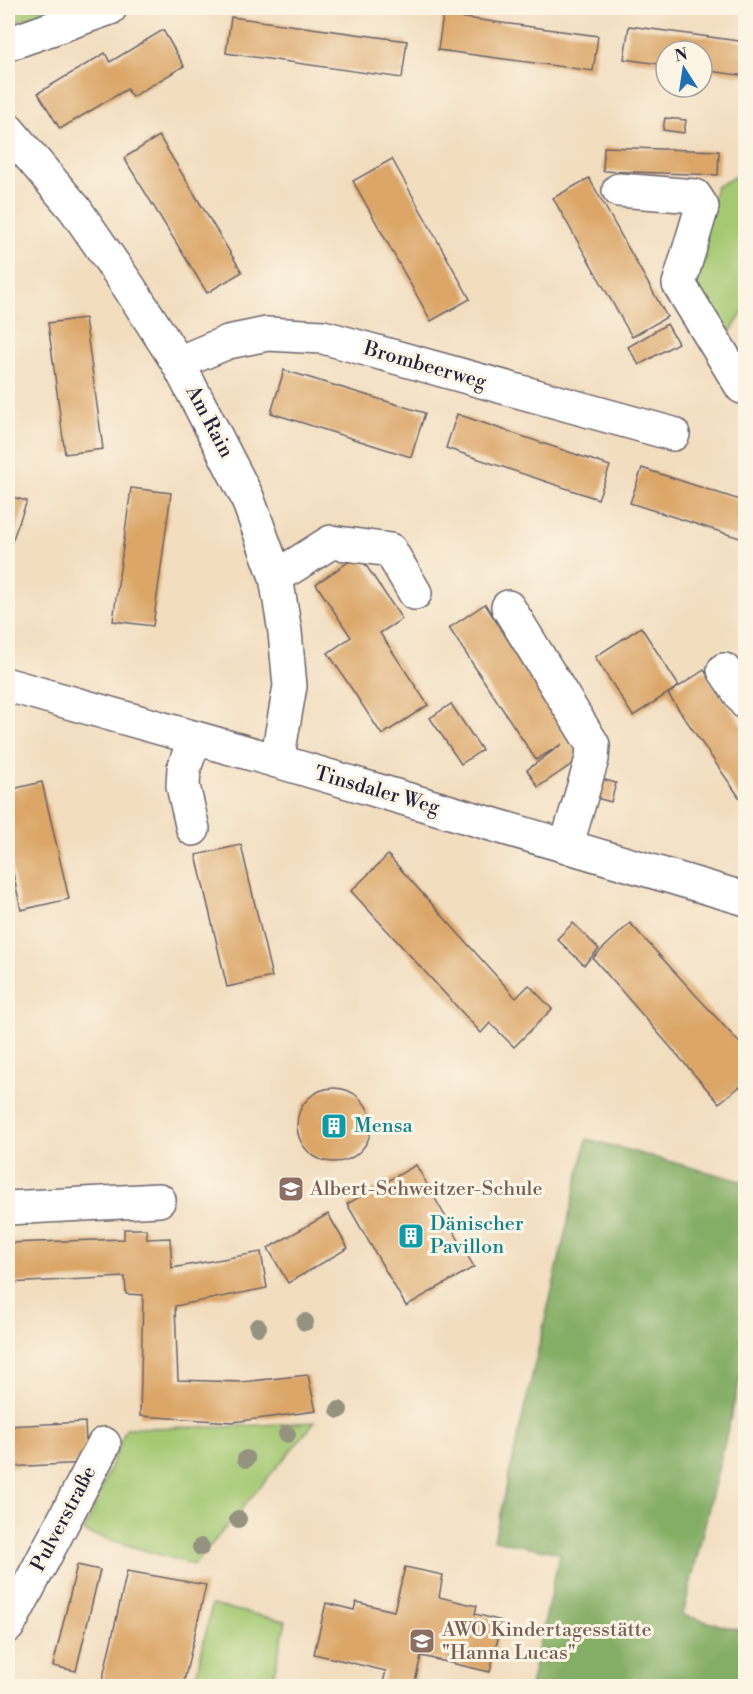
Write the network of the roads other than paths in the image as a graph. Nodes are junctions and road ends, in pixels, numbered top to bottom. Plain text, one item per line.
1 (110, 8) edge
2 (8, 44) edge
3 (8, 130) edge
4 (619, 190) dead end
5 (178, 363) junction
6 (742, 387) dead end
7 (673, 434) dead end
8 (276, 577) junction
9 (415, 593) dead end
10 (508, 608) dead end
11 (724, 670) dead end
12 (8, 685) edge
13 (746, 703) edge
14 (195, 738) junction
15 (277, 761) junction
16 (193, 829) dead end
17 (566, 847) junction
18 (746, 899) edge
19 (159, 1200) dead end
20 (8, 1208) edge
21 (104, 1444) dead end
22 (8, 1626) edge

1 - 2 street
3 - 5 street, Am Rain
4 - 6 street
5 - 7 street, Brombeerweg
5 - 8 street, Am Rain
8 - 9 street
8 - 15 street, Am Rain
10 - 17 street
11 - 13 street
12 - 14 street, Tinsdaler Weg
14 - 15 street, Tinsdaler Weg
14 - 16 street
15 - 17 street, Tinsdaler Weg
17 - 18 street, Tinsdaler Weg
19 - 20 street
21 - 22 street, Pulverstraße

